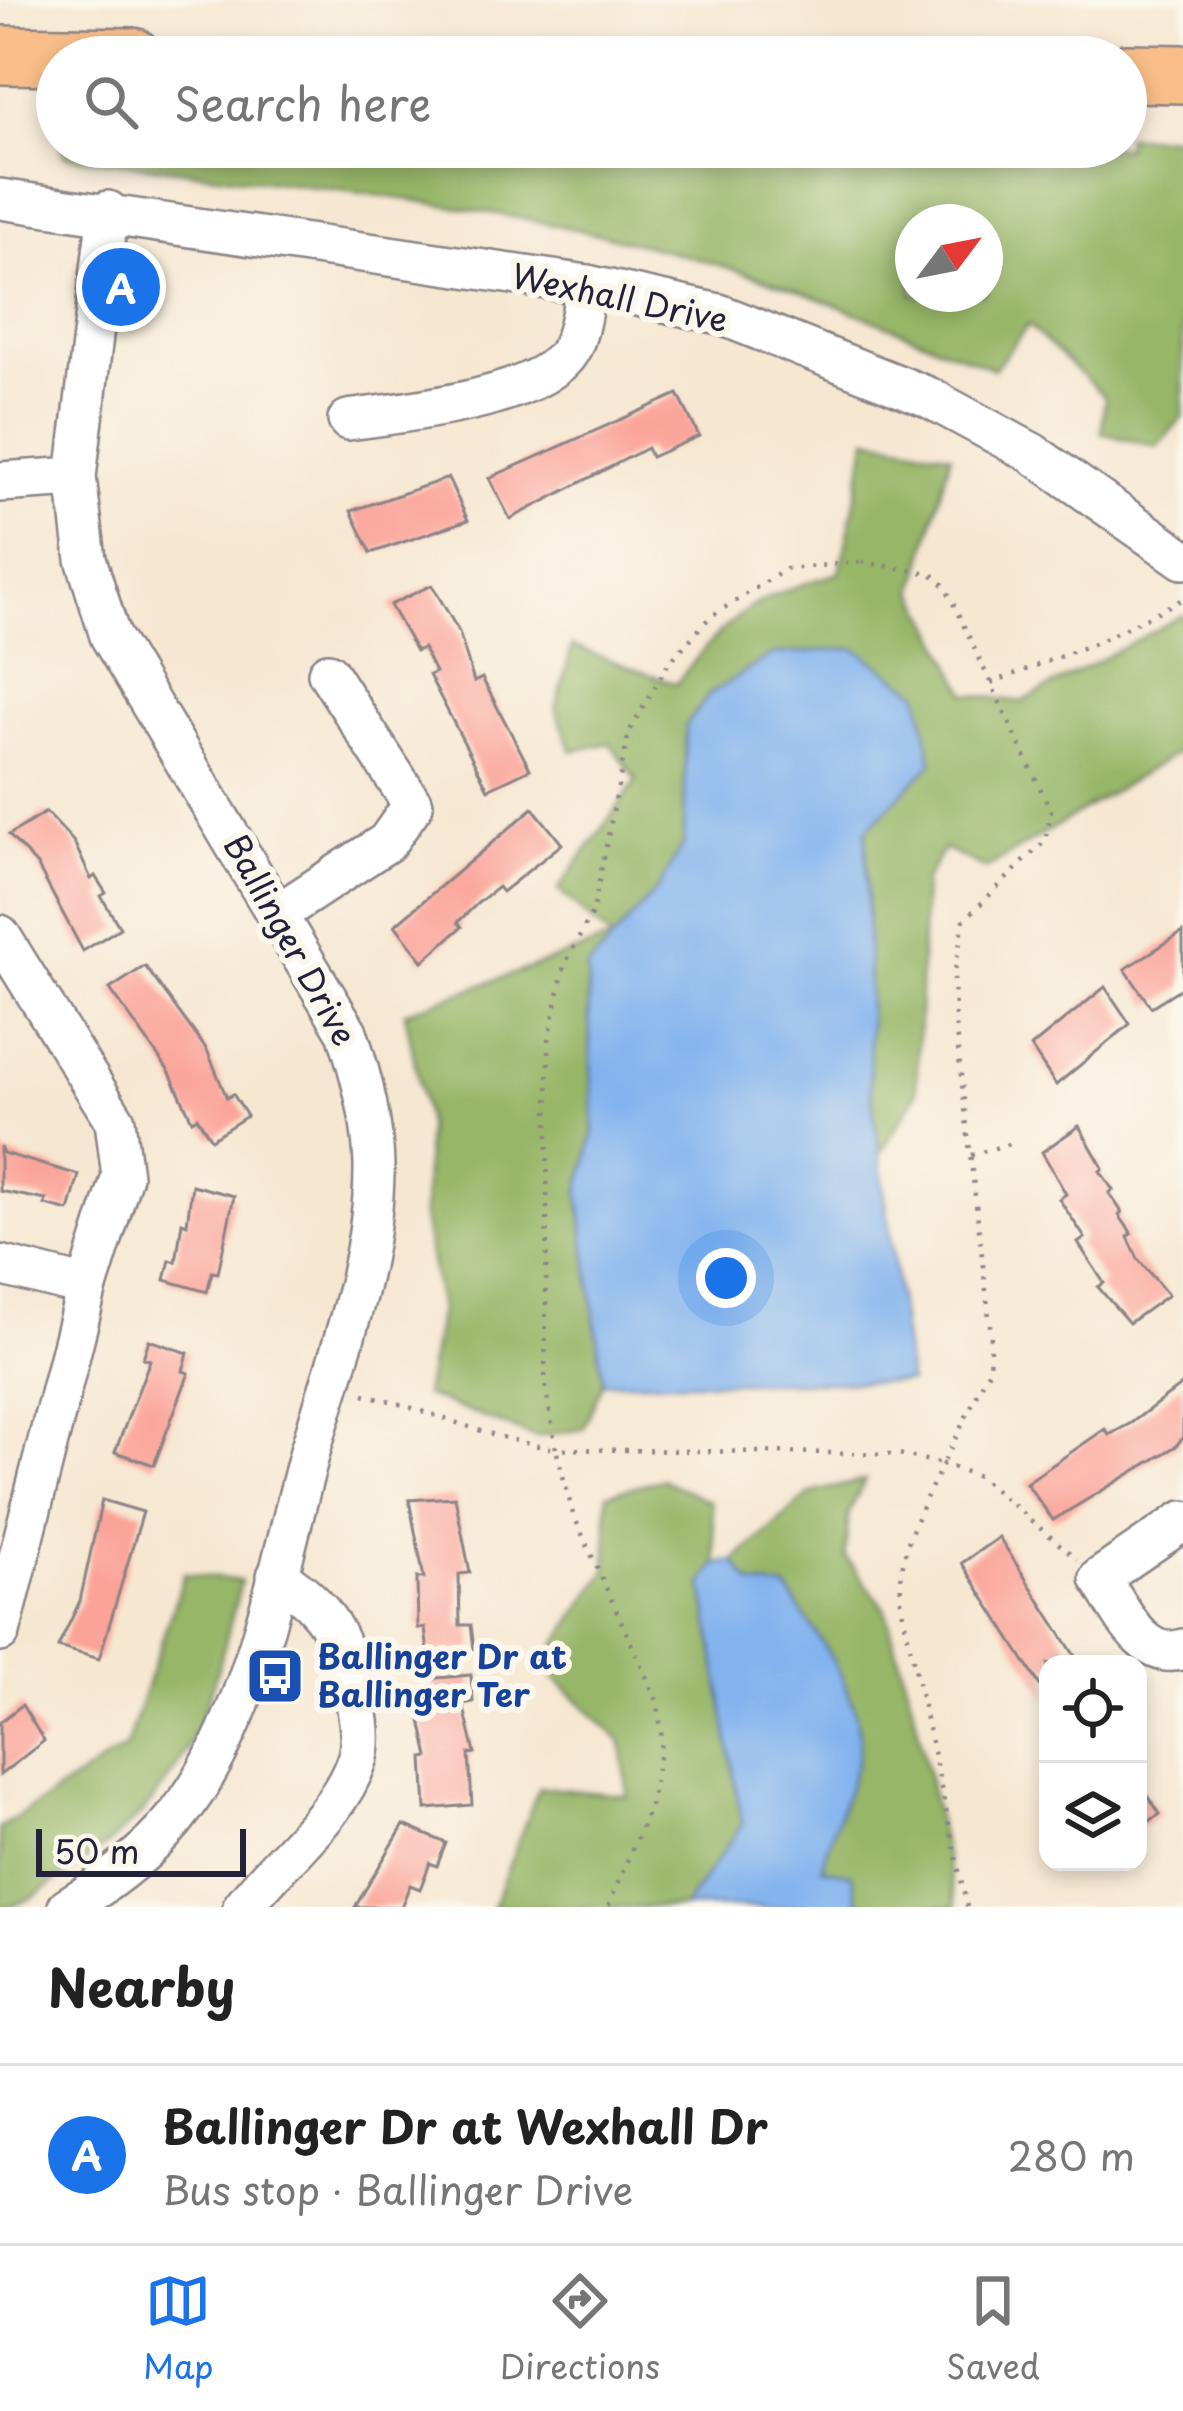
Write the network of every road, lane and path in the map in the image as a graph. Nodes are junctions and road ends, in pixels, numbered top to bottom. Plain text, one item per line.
1 (0, 55) edge
2 (36, 56) edge
3 (1147, 73) edge
4 (1183, 74) edge
5 (0, 199) edge
6 (108, 211) junction
7 (586, 285) junction
8 (348, 420) dead end
9 (76, 478) junction
10 (0, 482) edge
11 (1183, 559) edge
12 (1183, 599) edge
13 (328, 673) dead end
14 (991, 683) junction
15 (279, 914) junction
16 (2, 941) edge
17 (1016, 1142) dead end
18 (970, 1155) junction
19 (0, 1265) edge
20 (87, 1287) junction
21 (329, 1385) junction
22 (556, 1449) junction
23 (943, 1464) junction
24 (1183, 1521) edge
25 (277, 1576) junction
26 (1100, 1578) junction
27 (2, 1614) edge
28 (1183, 1649) edge
29 (68, 1907) edge
30 (243, 1907) edge
31 (608, 1907) edge
32 (967, 1907) edge

1 - 2 highway
3 - 4 highway
5 - 6 street, Wexhall Drive
6 - 7 street, Wexhall Drive
6 - 9 street, Ballinger Drive
7 - 8 street
7 - 11 street, Wexhall Drive
9 - 10 street
9 - 15 street, Ballinger Drive
12 - 14 path
13 - 15 street
14 - 18 path
14 - 22 path
15 - 21 street, Ballinger Drive
16 - 20 street
17 - 18 path
18 - 23 path
19 - 20 street
20 - 27 street
21 - 22 path
21 - 25 street, Ballinger Drive
22 - 23 path
22 - 31 path
23 - 26 path
23 - 32 path
24 - 26 street
25 - 29 street, Ballinger Drive
25 - 30 street
26 - 28 street

